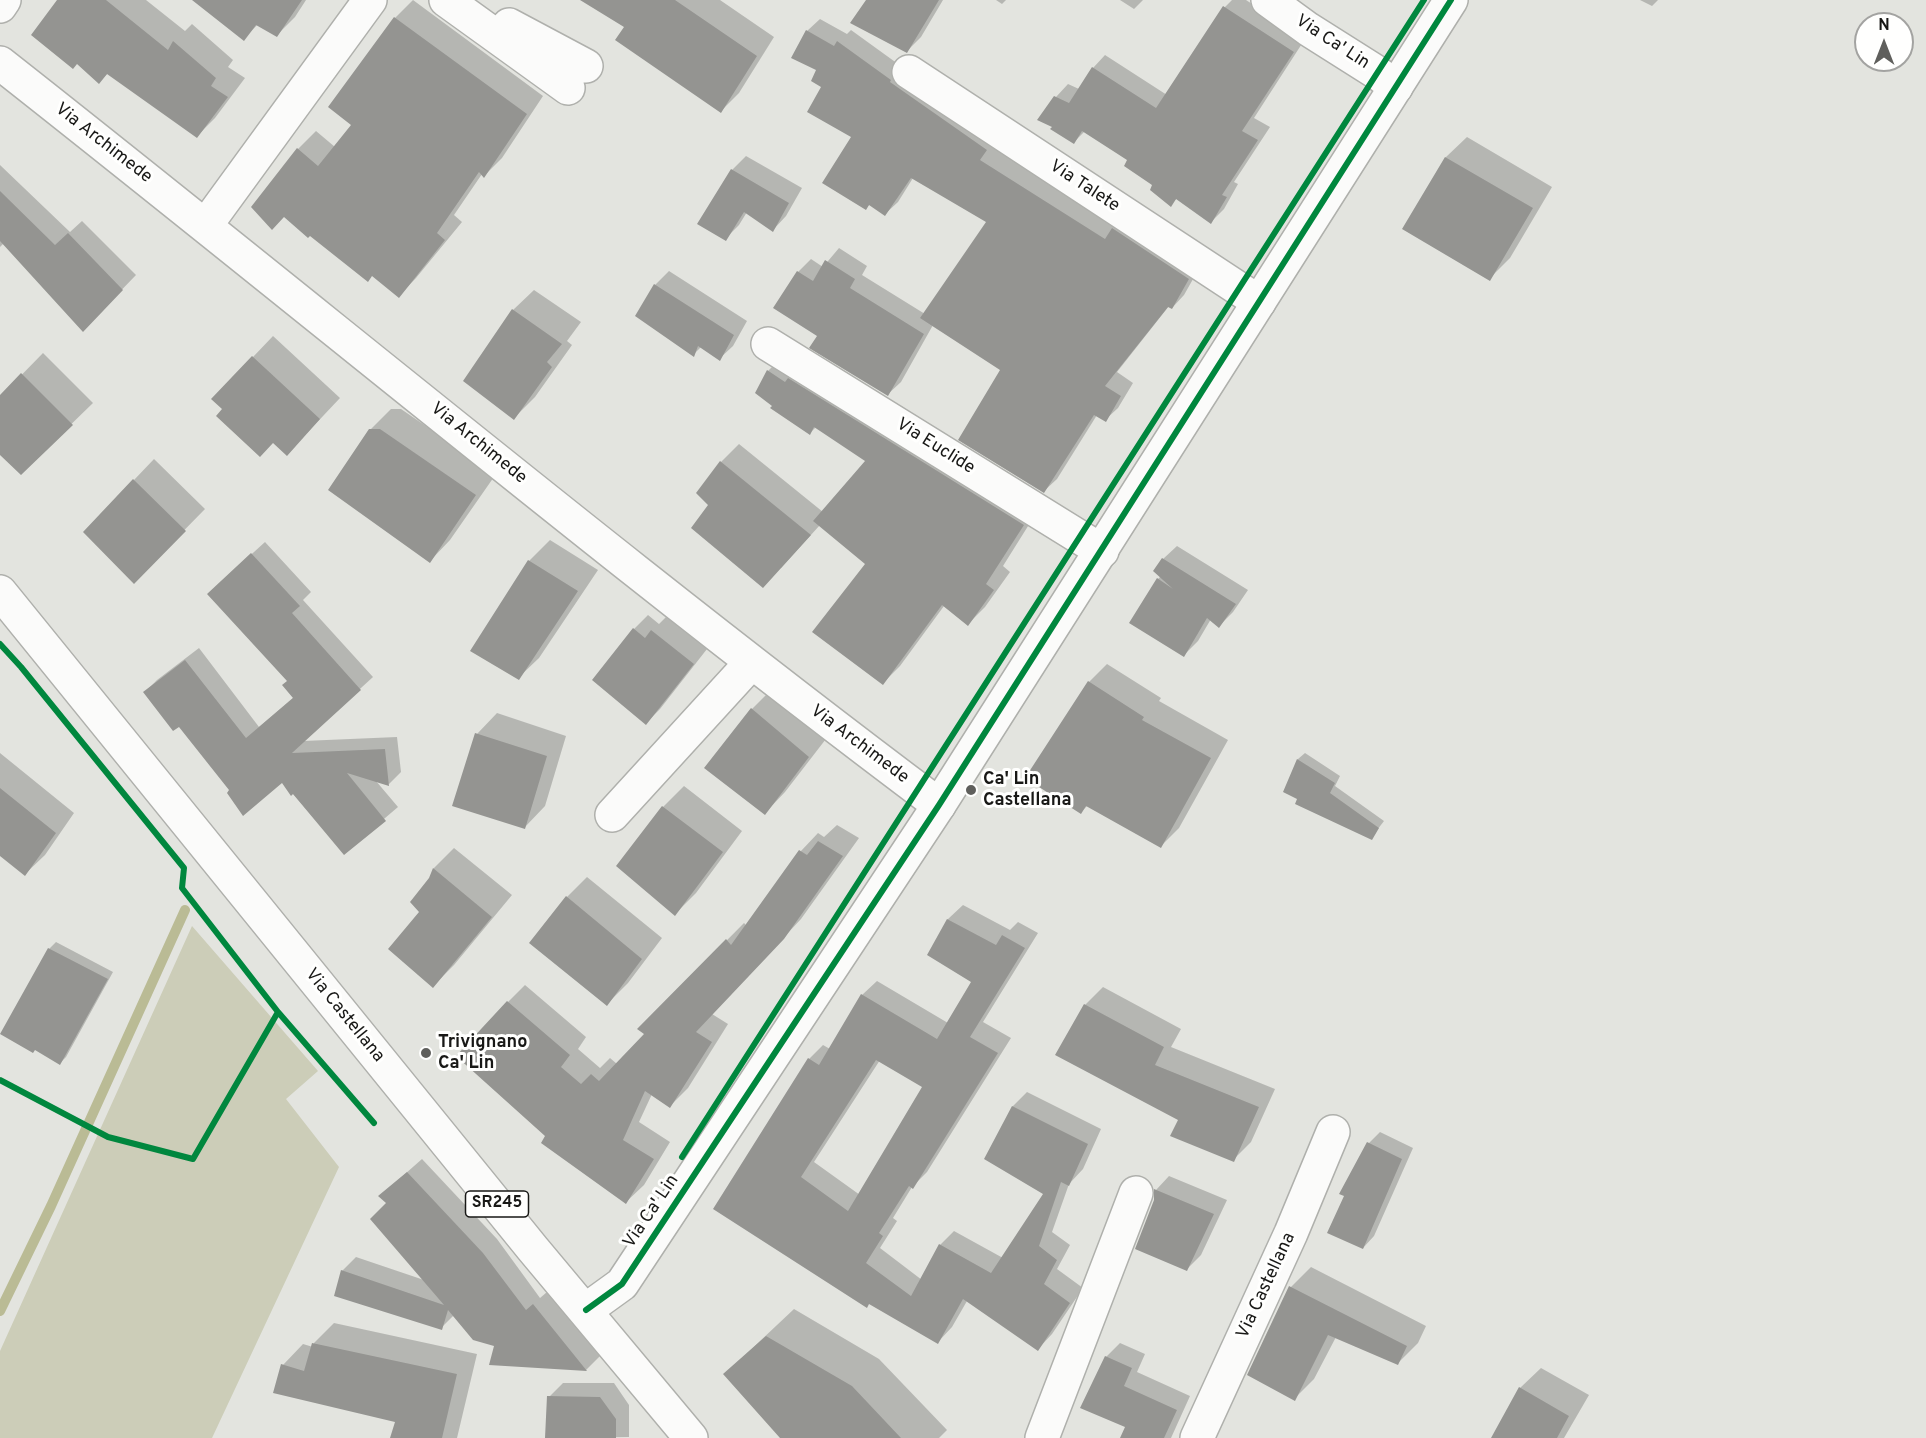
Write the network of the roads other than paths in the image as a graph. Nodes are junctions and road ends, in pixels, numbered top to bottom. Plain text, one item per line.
1 (4, 0) edge
2 (370, 0) edge
3 (446, 0) edge
4 (463, 0) edge
5 (1268, 0) edge
6 (1451, 0) edge
7 (0, 6) edge
8 (0, 63) edge
9 (909, 72) dead end
10 (1396, 87) junction
11 (206, 225) junction
12 (1259, 302) junction
13 (768, 344) dead end
14 (1102, 550) junction
15 (0, 592) edge
16 (751, 663) junction
17 (939, 805) junction
18 (612, 815) dead end
19 (1333, 1132) dead end
20 (1136, 1193) dead end
21 (586, 1310) junction
22 (691, 1438) edge
23 (1042, 1438) edge
24 (1197, 1438) edge

1 - 7 street
2 - 11 street
3 - 4 street
5 - 10 street, Via Ca' Lin
6 - 10 street, Via Ca' Lin
8 - 11 street, Via Archimede
9 - 12 street, Via Talete
10 - 12 street, Via Ca' Lin
11 - 16 street, Via Archimede
12 - 14 street, Via Ca' Lin
13 - 14 street, Via Euclide
14 - 17 street, Via Ca' Lin
15 - 21 street, Via Castellana / SR245
16 - 17 street, Via Archimede
16 - 18 street
17 - 21 street, Via Ca' Lin
19 - 24 street, Via Castellana
20 - 23 street
21 - 22 street, Via Castellana / SR245

